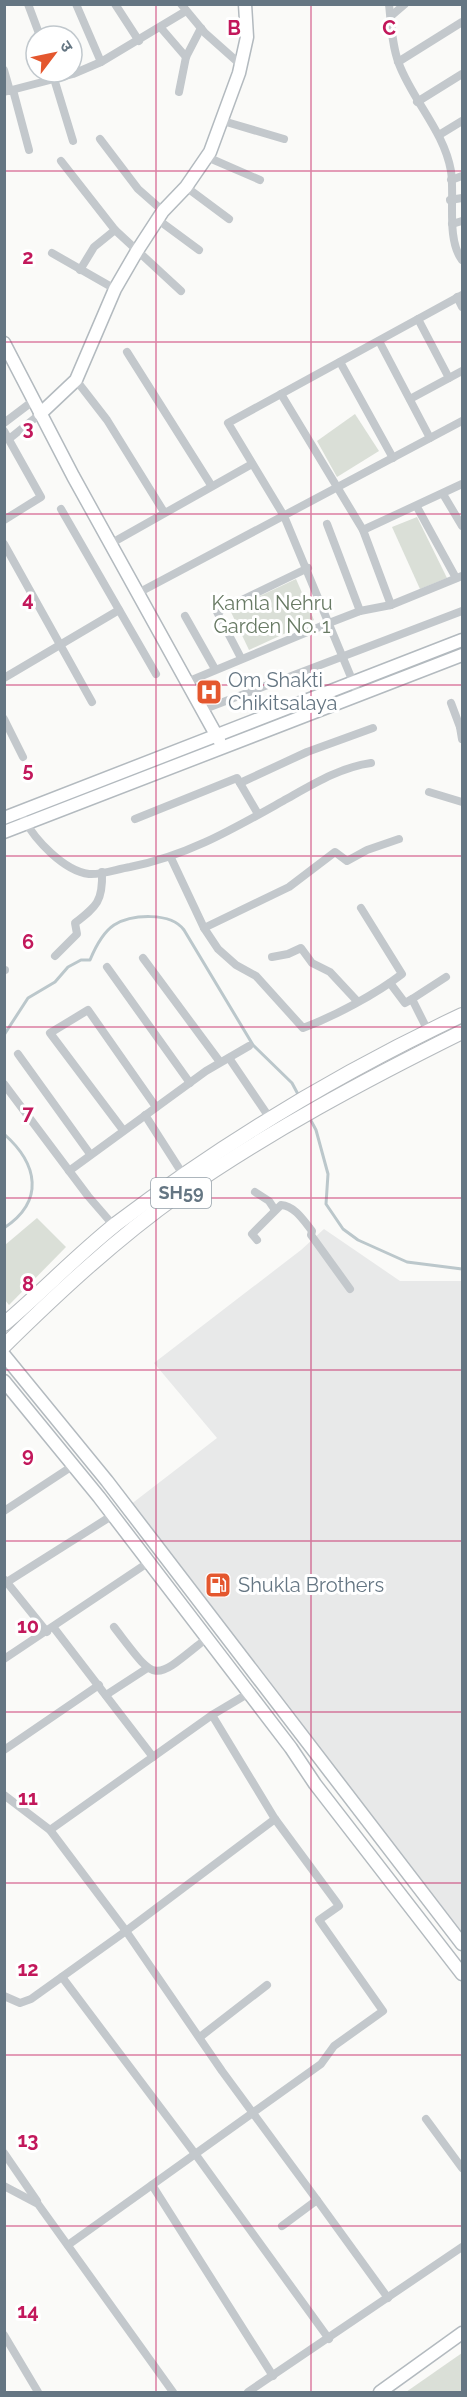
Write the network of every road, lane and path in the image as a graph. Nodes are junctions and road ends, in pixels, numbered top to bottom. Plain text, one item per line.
1 (28, 4) edge
2 (76, 4) edge
3 (245, 4) edge
4 (389, 4) edge
5 (405, 4) edge
6 (118, 6) edge
7 (183, 8) edge
8 (391, 16) junction
9 (462, 21) edge
10 (36, 24) edge
11 (161, 28) junction
12 (201, 28) junction
13 (139, 41) junction
14 (186, 57) junction
15 (101, 62) junction
16 (398, 62) junction
17 (241, 65) junction
18 (84, 67) edge
19 (4, 70) edge
20 (462, 74) edge
21 (30, 84) edge
22 (56, 84) edge
23 (9, 91) edge
24 (179, 92) dead end
25 (417, 102) junction
26 (223, 121) junction
27 (462, 122) edge
28 (439, 135) junction
29 (100, 139) dead end
30 (284, 139) dead end
31 (73, 141) dead end
32 (29, 150) dead end
33 (207, 157) junction
34 (61, 161) dead end
35 (462, 176) edge
36 (260, 180) dead end
37 (451, 180) junction
38 (186, 187) junction
39 (462, 198) edge
40 (450, 200) junction
41 (160, 215) junction
42 (229, 219) dead end
43 (462, 222) edge
44 (452, 224) junction
45 (115, 230) junction
46 (199, 250) dead end
47 (137, 251) junction
48 (52, 253) dead end
49 (462, 260) edge
50 (80, 270) junction
51 (116, 289) junction
52 (181, 291) dead end
53 (460, 296) edge
54 (462, 307) edge
55 (418, 319) junction
56 (379, 340) junction
57 (4, 343) edge
58 (128, 352) dead end
59 (340, 362) junction
60 (462, 371) edge
61 (449, 378) junction
62 (76, 380) junction
63 (281, 394) junction
64 (410, 399) junction
65 (33, 401) junction
66 (40, 414) junction
67 (462, 421) edge
68 (4, 423) edge
69 (7, 435) edge
70 (430, 438) junction
71 (393, 458) junction
72 (252, 464) junction
73 (462, 484) edge
74 (211, 485) junction
75 (337, 486) junction
76 (443, 494) junction
77 (417, 507) junction
78 (61, 509) dead end
79 (164, 512) junction
80 (284, 516) junction
81 (4, 520) edge
82 (327, 524) dead end
83 (462, 526) edge
84 (363, 530) junction
85 (4, 544) edge
86 (110, 544) junction
87 (308, 568) junction
88 (459, 577) edge
89 (138, 593) junction
90 (391, 605) junction
91 (119, 610) junction
92 (360, 611) junction
93 (462, 611) edge
94 (185, 616) dead end
95 (329, 623) junction
96 (462, 640) edge
97 (61, 644) junction
98 (342, 655) junction
99 (462, 655) edge
100 (242, 658) junction
101 (403, 663) junction
102 (215, 669) junction
103 (156, 674) dead end
104 (408, 675) junction
105 (4, 678) edge
106 (353, 681) junction
107 (187, 682) junction
108 (358, 694) junction
109 (92, 702) dead end
110 (451, 703) dead end
111 (202, 710) junction
112 (4, 719) edge
113 (461, 726) edge
114 (373, 728) dead end
115 (462, 739) edge
116 (220, 741) junction
117 (23, 757) dead end
118 (371, 763) dead end
119 (240, 783) junction
120 (429, 792) dead end
121 (462, 802) edge
122 (258, 814) junction
123 (23, 817) junction
124 (4, 818) edge
125 (135, 819) dead end
126 (4, 832) edge
127 (399, 839) dead end
128 (171, 858) junction
129 (102, 872) junction
130 (361, 908) dead end
131 (204, 928) junction
132 (55, 956) dead end
133 (143, 957) dead end
134 (272, 957) dead end
135 (107, 967) dead end
136 (446, 976) dead end
137 (390, 983) junction
138 (412, 999) junction
139 (357, 1001) junction
140 (462, 1016) edge
141 (428, 1032) junction
142 (462, 1032) edge
143 (249, 1046) dead end
144 (18, 1054) dead end
145 (225, 1060) junction
146 (189, 1083) junction
147 (4, 1084) edge
148 (156, 1107) junction
149 (295, 1114) junction
150 (145, 1115) junction
151 (271, 1120) junction
152 (123, 1130) junction
153 (90, 1155) junction
154 (69, 1171) junction
155 (184, 1176) junction
156 (255, 1192) dead end
157 (275, 1210) junction
158 (114, 1226) junction
159 (257, 1240) dead end
160 (350, 1289) dead end
161 (4, 1324) edge
162 (4, 1346) edge
163 (4, 1354) edge
164 (4, 1381) edge
165 (74, 1465) junction
166 (4, 1510) edge
167 (113, 1515) junction
168 (149, 1562) junction
169 (6, 1584) edge
170 (114, 1627) dead end
171 (50, 1630) junction
172 (207, 1638) junction
173 (4, 1659) edge
174 (146, 1669) junction
175 (99, 1685) junction
176 (249, 1693) junction
177 (106, 1695) junction
178 (212, 1715) junction
179 (4, 1750) edge
180 (153, 1757) junction
181 (4, 1795) edge
182 (275, 1819) junction
183 (50, 1830) junction
184 (126, 1931) junction
185 (462, 1944) edge
186 (462, 1974) edge
187 (62, 1977) junction
188 (267, 1985) dead end
189 (4, 1996) edge
190 (200, 2037) junction
191 (254, 2114) junction
192 (426, 2119) dead end
193 (4, 2153) edge
194 (196, 2155) junction
195 (462, 2168) edge
196 (152, 2185) junction
197 (4, 2186) edge
198 (317, 2200) junction
199 (39, 2204) junction
200 (282, 2226) dead end
201 (68, 2245) junction
202 (462, 2247) edge
203 (388, 2298) junction
204 (462, 2333) edge
205 (4, 2335) edge
206 (328, 2339) junction
207 (273, 2376) junction
208 (38, 2392) edge
209 (173, 2392) edge
210 (248, 2392) edge
211 (380, 2392) edge

1 - 10 street
2 - 15 street
3 - 17 main road
4 - 8 street
5 - 8 street
6 - 13 street
7 - 11 street
7 - 12 street
8 - 16 street
9 - 16 street
11 - 13 street
11 - 14 street
12 - 14 street
12 - 17 street
13 - 15 street
14 - 24 street
15 - 18 street
16 - 25 street
17 - 26 main road
19 - 23 street
20 - 25 street
21 - 23 street
22 - 31 street
23 - 32 street
25 - 28 street
26 - 30 street
26 - 33 main road
27 - 28 street
28 - 37 street
29 - 41 street
33 - 36 street
33 - 38 main road
34 - 45 street
35 - 37 street
37 - 40 street
38 - 41 main road
38 - 42 street
39 - 40 street
40 - 44 street
41 - 46 street
41 - 47 main road
43 - 44 street
44 - 49 street
45 - 47 street
45 - 50 street
47 - 51 main road
47 - 52 street
48 - 50 street
50 - 51 street
51 - 62 main road
53 - 54 street
53 - 55 street
55 - 56 street
55 - 61 street
56 - 59 street
56 - 64 street
57 - 65 main road
58 - 74 street
59 - 63 street
59 - 71 street
60 - 61 street
61 - 64 street
62 - 66 main road
62 - 79 street
63 - 72 street
63 - 75 street
64 - 70 street
65 - 66 main road
65 - 68 street
66 - 69 street
66 - 86 main road
67 - 70 street
69 - 81 street
70 - 71 street
71 - 75 street
72 - 74 street
72 - 80 street
73 - 76 street
74 - 79 street
75 - 80 street
75 - 84 street
76 - 77 street
76 - 83 street
77 - 84 street
77 - 88 street
78 - 91 street
79 - 86 street
80 - 87 street
80 - 89 street
82 - 92 street
84 - 90 street
85 - 97 street
86 - 89 main road
87 - 95 street
87 - 100 street
88 - 90 street
89 - 107 main road
90 - 92 street
91 - 97 street
91 - 103 street
92 - 95 street
93 - 98 street
94 - 102 street
95 - 98 street
95 - 100 street
96 - 101 main road
97 - 105 street
97 - 109 street
98 - 106 street
98 - 111 street
99 - 104 main road
100 - 102 street
101 - 104 main road
101 - 106 main road
102 - 107 street
104 - 108 main road
106 - 108 street
106 - 116 main road
107 - 111 main road
108 - 116 main road
110 - 113 street
111 - 116 main road
112 - 117 street
113 - 115 street
114 - 119 street
116 - 123 main road
118 - 122 street
119 - 122 street
119 - 125 street
120 - 121 street
122 - 128 street
123 - 124 main road
123 - 126 main road
123 - 129 street
127 - 131 street
128 - 129 street
128 - 131 street
129 - 132 street
130 - 137 street
131 - 139 street
133 - 145 street
134 - 139 street
135 - 146 street
136 - 138 street
137 - 138 street
137 - 139 street
138 - 141 street
140 - 141 main road, SH59
141 - 149 main road, SH59
142 - 149 main road, SH59
143 - 145 street
144 - 153 street
145 - 146 street
145 - 151 street
146 - 148 street
147 - 154 street
148 - 150 street
148 - 152 street
149 - 151 main road, SH59
149 - 162 main road, SH59
150 - 152 street
150 - 155 street
151 - 155 main road, SH59
152 - 153 street
153 - 154 street
154 - 158 street
155 - 158 main road, SH59
156 - 157 street
157 - 159 street
157 - 160 street
158 - 161 main road, SH59
163 - 185 main road
164 - 165 main road
165 - 166 street
165 - 167 main road
167 - 168 main road
167 - 169 street
168 - 171 street
168 - 172 main road
169 - 171 street
170 - 174 street
171 - 173 street
171 - 175 street
172 - 174 street
172 - 176 main road
174 - 177 street
175 - 177 street
175 - 179 street
176 - 178 street
176 - 186 main road
177 - 180 street
178 - 180 street
178 - 182 street
180 - 183 street
181 - 183 street
182 - 184 street
182 - 191 street
183 - 184 street
184 - 187 street
184 - 190 street
187 - 189 street
187 - 194 street
188 - 190 street
190 - 191 street
191 - 194 street
191 - 198 street
192 - 195 street
193 - 199 street
194 - 196 street
194 - 206 street
196 - 201 street
196 - 207 street
197 - 199 street
198 - 200 street
198 - 203 street
199 - 201 street
201 - 209 street
202 - 203 street
203 - 206 street
204 - 211 main road
205 - 208 street
206 - 207 street
207 - 210 street

